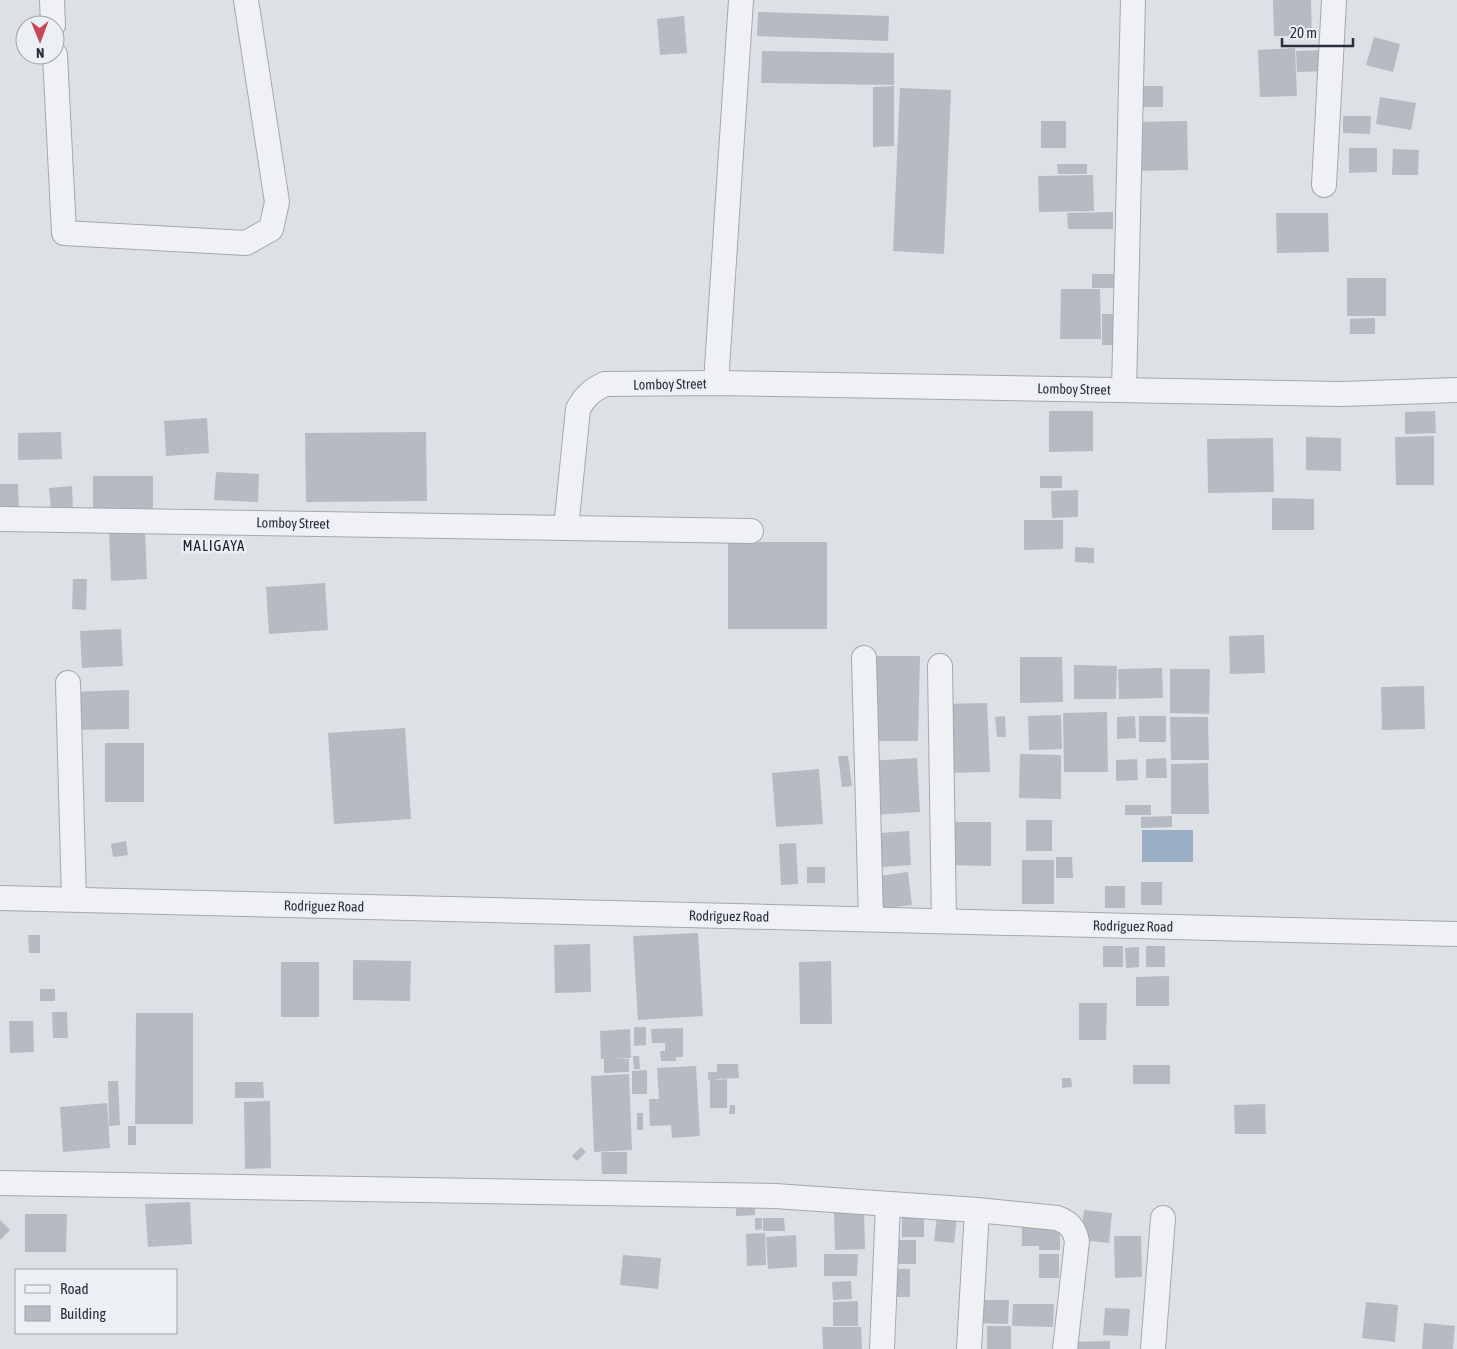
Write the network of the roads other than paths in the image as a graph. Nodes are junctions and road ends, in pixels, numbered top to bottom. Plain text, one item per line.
1 (52, 0) edge
2 (246, 0) edge
3 (741, 0) edge
4 (1133, 0) edge
5 (1334, 0) edge
6 (53, 15) edge
7 (56, 65) edge
8 (1324, 185) dead end
9 (716, 383) junction
10 (1124, 390) junction
11 (1457, 390) edge
12 (0, 519) edge
13 (566, 528) junction
14 (751, 532) dead end
15 (864, 658) dead end
16 (940, 666) dead end
17 (68, 683) dead end
18 (0, 898) edge
19 (74, 899) junction
20 (871, 919) junction
21 (944, 921) junction
22 (1457, 934) edge
23 (0, 1183) edge
24 (888, 1204) junction
25 (977, 1210) junction
26 (1163, 1218) dead end
27 (882, 1349) edge
28 (969, 1349) edge
29 (1065, 1349) edge
30 (1153, 1349) edge

1 - 6 street
2 - 7 street
3 - 9 street
4 - 10 street
5 - 8 street
9 - 10 street, Lomboy Street
9 - 13 street, Lomboy Street
10 - 11 street, Lomboy Street
12 - 13 street, Lomboy Street
13 - 14 street
15 - 20 street
16 - 21 street
17 - 19 street
18 - 19 street, Rodriguez Road
19 - 20 street, Rodriguez Road
20 - 21 street, Rodriguez Road
21 - 22 street, Rodriguez Road
23 - 24 street
24 - 25 street
24 - 27 street
25 - 28 street
25 - 29 street
26 - 30 street

